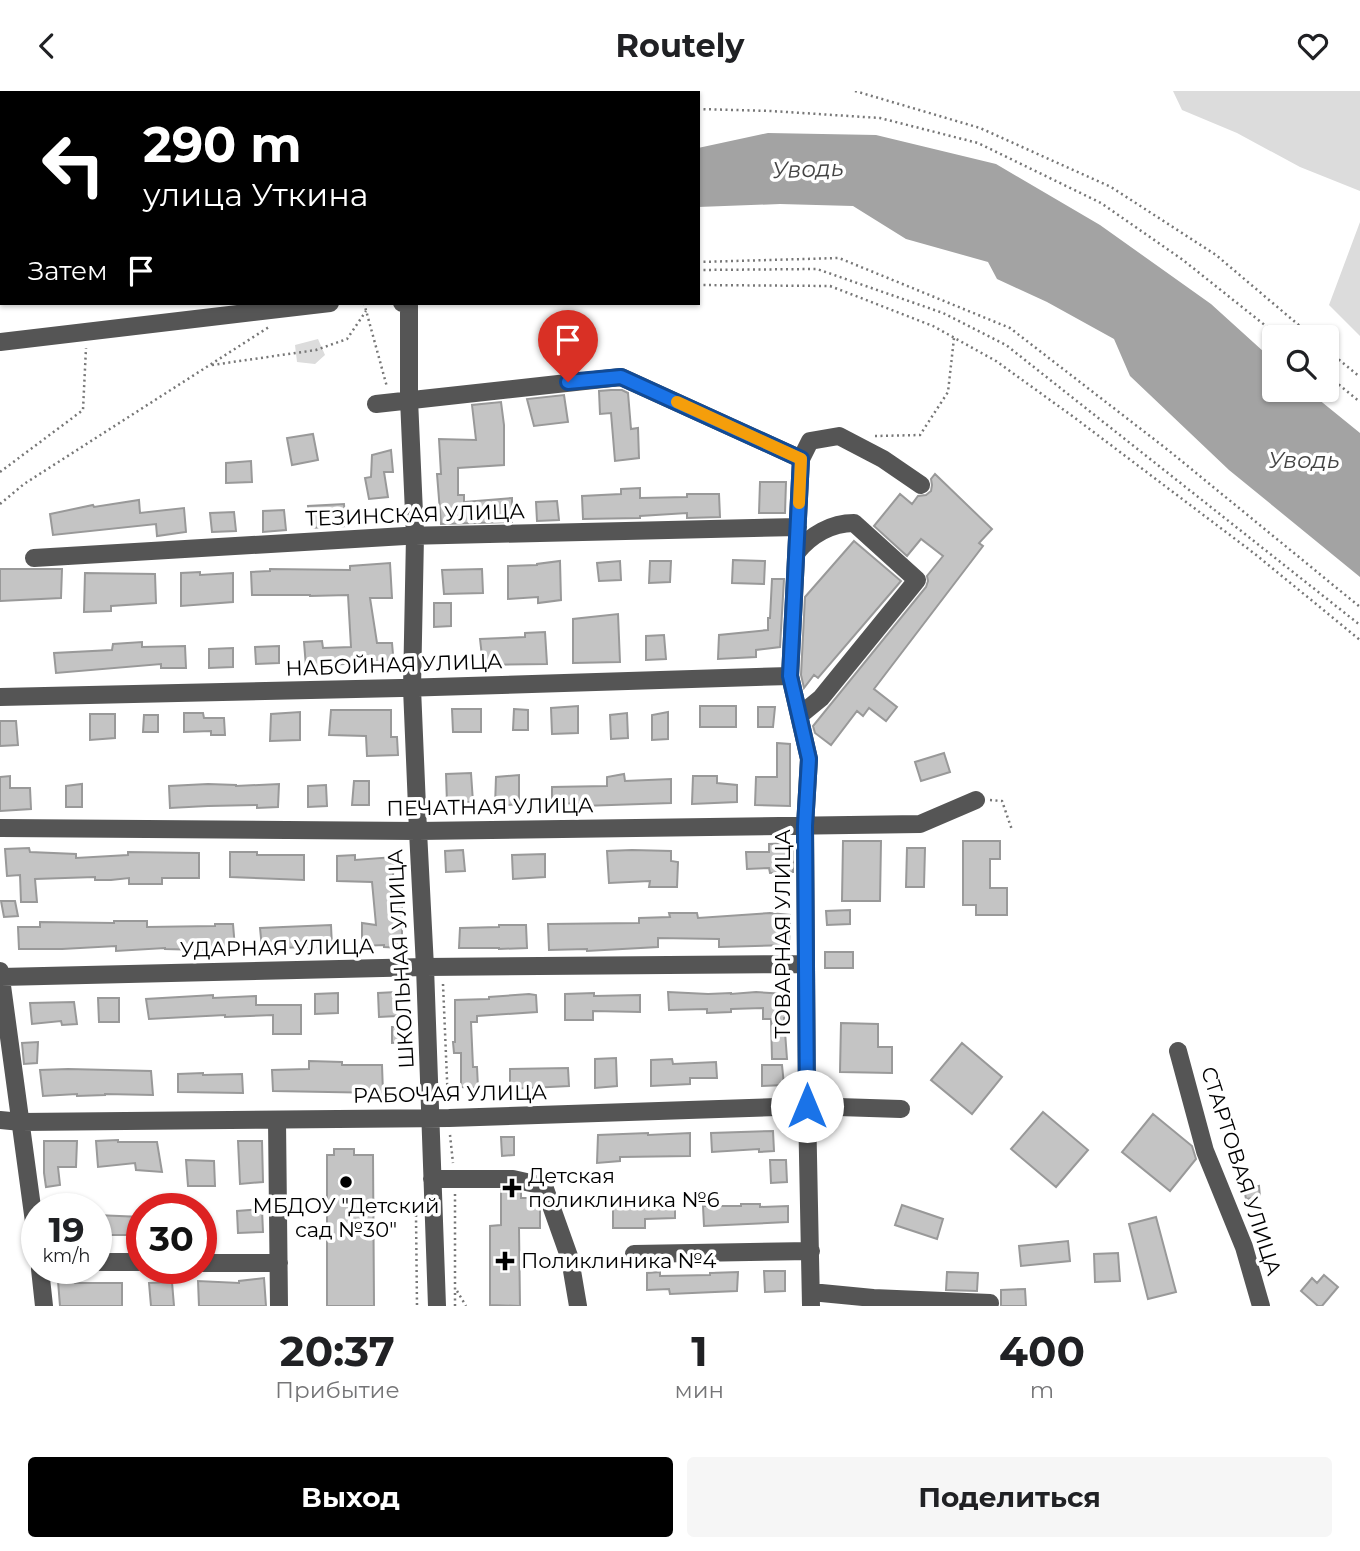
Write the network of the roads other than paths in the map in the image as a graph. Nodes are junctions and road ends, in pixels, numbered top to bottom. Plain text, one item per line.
1 (313, 305) edge
2 (409, 305) edge
3 (0, 342) edge
4 (392, 402) junction
5 (801, 459) junction
6 (921, 485) dead end
7 (798, 527) junction
8 (415, 536) junction
9 (797, 552) junction
10 (34, 558) dead end
11 (790, 676) junction
12 (412, 688) junction
13 (0, 697) edge
14 (799, 716) junction
15 (976, 800) road end
16 (805, 826) junction
17 (0, 828) edge
18 (418, 831) junction
19 (806, 964) junction
20 (434, 967) junction
21 (0, 971) edge
22 (1, 977) edge
23 (1178, 1051) dead end
24 (807, 1106) junction
25 (901, 1109) dead end
26 (430, 1118) junction
27 (277, 1119) junction
28 (0, 1120) edge
29 (21, 1122) junction
30 (432, 1179) junction
31 (30, 1193) edge
32 (811, 1251) junction
33 (634, 1254) dead end
34 (217, 1263) edge
35 (279, 1263) junction
36 (42, 1284) edge
37 (811, 1299) edge
38 (872, 1302) edge
39 (933, 1303) edge
40 (990, 1303) dead end
41 (44, 1306) edge
42 (279, 1306) edge
43 (437, 1306) edge
44 (578, 1306) edge
45 (1261, 1306) edge

1 - 3 street
2 - 4 street, ШКОЛЬНАЯ УЛИЦА
4 - 5 street
4 - 8 street, ШКОЛЬНАЯ УЛИЦА
5 - 6 street, ТОВАРНАЯ УЛИЦА
5 - 7 street, ТОВАРНАЯ УЛИЦА
7 - 8 street, ТЕЗИНСКАЯ УЛИЦА
7 - 9 street, ТОВАРНАЯ УЛИЦА
8 - 10 street, ТЕЗИНСКАЯ УЛИЦА
8 - 12 street, ШКОЛЬНАЯ УЛИЦА
9 - 11 street, ТОВАРНАЯ УЛИЦА
9 - 14 street
11 - 12 street, НАБОЙНАЯ УЛИЦА
11 - 14 street, ТОВАРНАЯ УЛИЦА
12 - 13 street, НАБОЙНАЯ УЛИЦА
12 - 18 street, ШКОЛЬНАЯ УЛИЦА
14 - 16 street, ТОВАРНАЯ УЛИЦА
15 - 16 street, ПЕЧАТНАЯ УЛИЦА
16 - 18 street, ПЕЧАТНАЯ УЛИЦА
16 - 19 street, ТОВАРНАЯ УЛИЦА
17 - 18 street, ПЕЧАТНАЯ УЛИЦА
18 - 20 street, ШКОЛЬНАЯ УЛИЦА
19 - 20 street, УДАРНАЯ УЛИЦА
19 - 24 street, ТОВАРНАЯ УЛИЦА
20 - 22 street, УДАРНАЯ УЛИЦА
20 - 26 street, ШКОЛЬНАЯ УЛИЦА
21 - 22 street
22 - 29 street
23 - 45 street, СТАРТОВАЯ УЛИЦА
24 - 25 street, РАБОЧАЯ УЛИЦА
24 - 26 street, РАБОЧАЯ УЛИЦА
24 - 32 street, ТОВАРНАЯ УЛИЦА
26 - 27 street, РАБОЧАЯ УЛИЦА
26 - 30 street, ШКОЛЬНАЯ УЛИЦА
27 - 29 street, РАБОЧАЯ УЛИЦА
27 - 35 street
28 - 29 street, РАБОЧАЯ УЛИЦА
29 - 31 street
30 - 43 street, ШКОЛЬНАЯ УЛИЦА
30 - 44 street
32 - 33 street
32 - 37 street, ТОВАРНАЯ УЛИЦА
34 - 35 street
35 - 42 street
36 - 41 street
37 - 38 street
38 - 39 street
39 - 40 street

